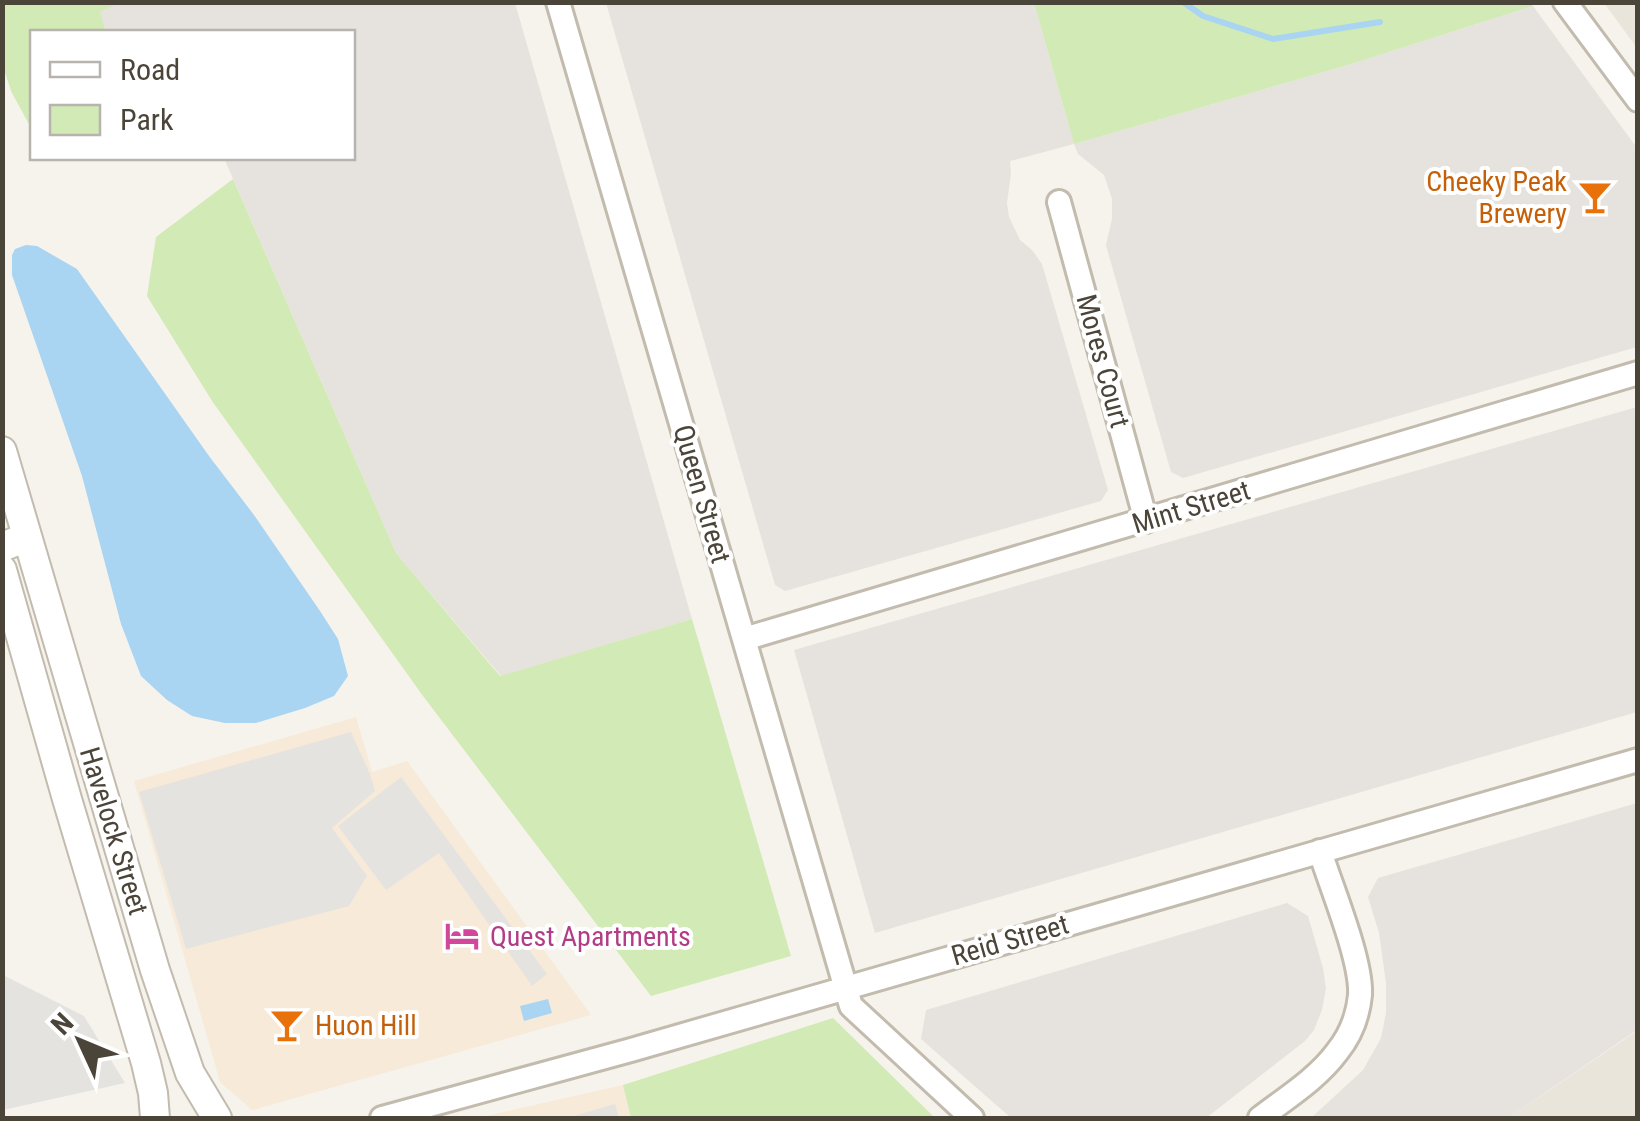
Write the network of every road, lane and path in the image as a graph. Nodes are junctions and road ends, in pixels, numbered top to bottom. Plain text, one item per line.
1 (558, 2) edge
2 (1566, 2) edge
3 (1638, 100) edge
4 (1060, 202) dead end
5 (1638, 373) edge
6 (2, 451) edge
7 (10, 506) edge
8 (1146, 521) junction
9 (15, 542) edge
10 (2, 570) edge
11 (744, 639) junction
12 (1638, 760) edge
13 (1320, 851) junction
14 (155, 970) junction
15 (122, 981) junction
16 (846, 986) junction
17 (155, 1118) edge
18 (217, 1118) edge
19 (382, 1118) edge
20 (972, 1118) edge
21 (1260, 1118) edge

1 - 11 street, Queen Street
2 - 3 street
4 - 8 street, Mores Court
5 - 8 street, Mint Street
6 - 7 street, Havelock Street
7 - 9 street, Havelock Street
8 - 11 street, Mint Street
9 - 14 street, Havelock Street
10 - 15 street, Havelock Street
11 - 16 street, Queen Street
12 - 13 street, Reid Street
13 - 16 street, Reid Street
13 - 21 street
14 - 15 street
14 - 18 street, Havelock Street
15 - 17 street, Havelock Street
16 - 19 street, Reid Street
16 - 20 street, Queen Street

